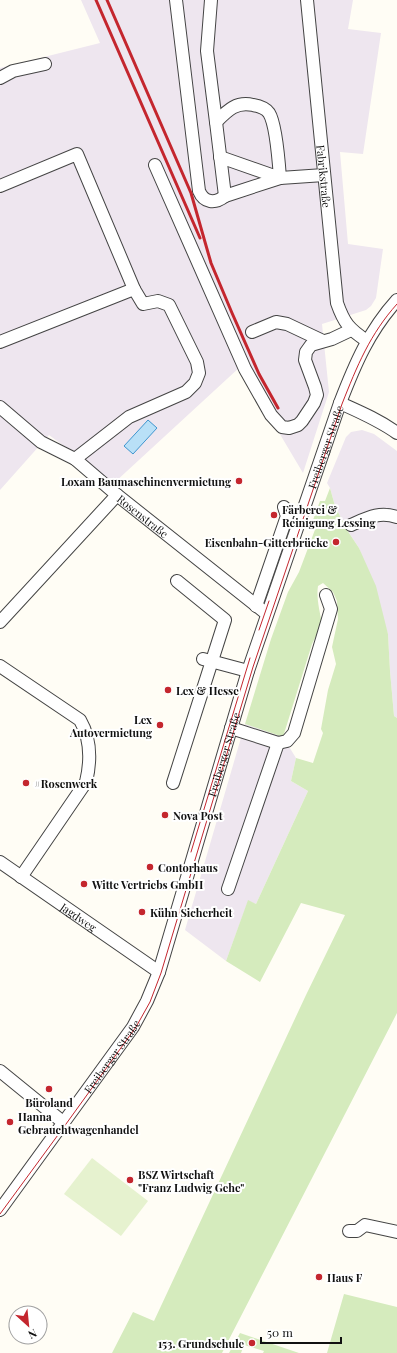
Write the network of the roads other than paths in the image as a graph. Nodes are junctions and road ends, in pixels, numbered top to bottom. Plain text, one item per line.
1 (176, 0) edge
2 (211, 0) edge
3 (307, 0) edge
4 (45, 64) dead end
5 (0, 78) edge
6 (216, 122) junction
7 (220, 156) junction
8 (155, 165) dead end
9 (324, 175) junction
10 (280, 178) junction
11 (0, 186) edge
12 (225, 196) junction
13 (134, 289) junction
14 (397, 300) edge
15 (351, 330) junction
16 (252, 332) dead end
17 (323, 341) junction
18 (367, 341) junction
19 (0, 342) edge
20 (340, 403) junction
21 (0, 407) edge
22 (397, 433) edge
23 (75, 458) junction
24 (116, 495) junction
25 (284, 508) dead end
26 (397, 517) edge
27 (351, 525) dead end
28 (177, 581) dead end
29 (326, 595) dead end
30 (256, 606) junction
31 (267, 614) junction
32 (0, 622) edge
33 (208, 660) junction
34 (0, 666) edge
35 (248, 671) junction
36 (231, 728) junction
37 (278, 743) junction
38 (173, 783) dead end
39 (0, 862) edge
40 (22, 877) junction
41 (228, 889) dead end
42 (159, 972) junction
43 (0, 1071) edge
44 (64, 1123) junction
45 (0, 1210) edge
46 (349, 1231) dead end
47 (397, 1232) edge

1 - 12 street
2 - 6 street
3 - 9 street, Fabrikstraße
4 - 5 street
6 - 7 street
6 - 10 street
7 - 10 street
7 - 12 street
8 - 17 street
9 - 10 street
9 - 15 street, Fabrikstraße
10 - 12 street
11 - 13 street
13 - 19 street
13 - 23 street
14 - 18 street, Freiberger Straße
15 - 17 street
15 - 18 street, Fabrikstraße
16 - 17 street
18 - 20 street, Freiberger Straße
20 - 22 street
20 - 31 street, Freiberger Straße
21 - 23 street
23 - 24 street
24 - 30 street, Rosenstraße
24 - 32 street, Rosenstraße
25 - 30 street
26 - 27 street
28 - 33 street
29 - 37 street
30 - 31 street, Rosenstraße
31 - 35 street, Freiberger Straße
33 - 35 street
33 - 38 street
34 - 40 street
35 - 36 street, Freiberger Straße
36 - 37 street
36 - 42 street, Freiberger Straße
37 - 41 street
39 - 40 street, Jagdweg
40 - 42 street, Jagdweg
42 - 44 street, Freiberger Straße
43 - 44 street
44 - 45 street, Freiberger Straße
46 - 47 street

